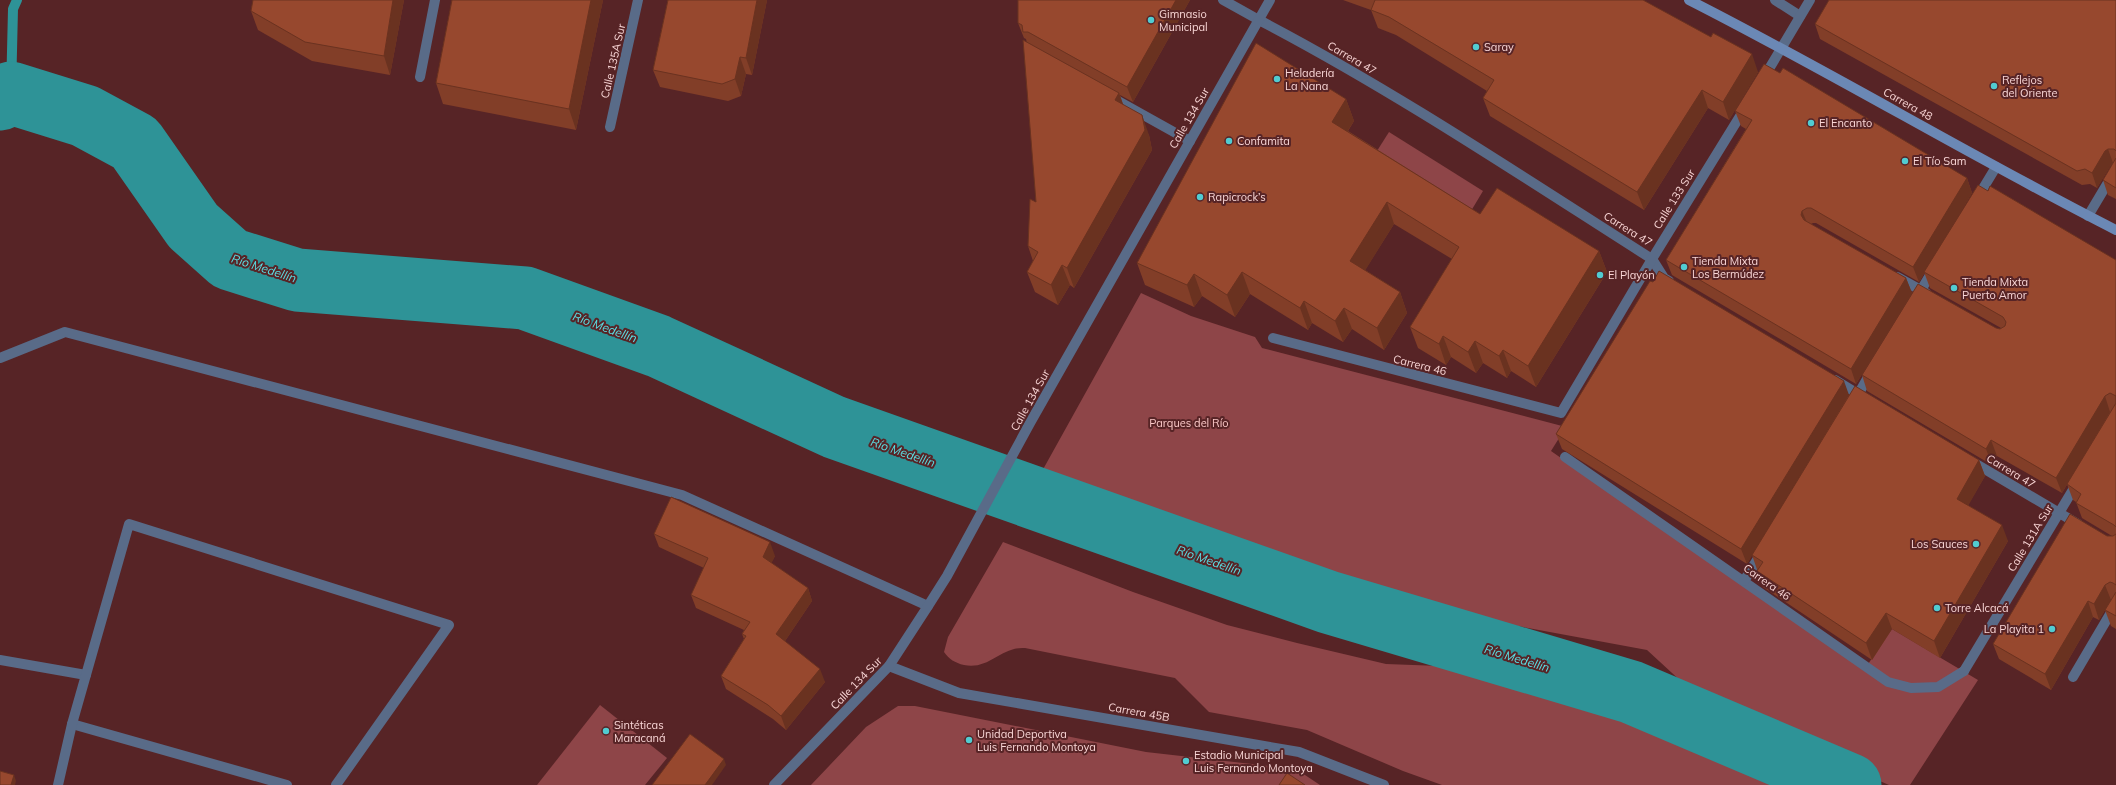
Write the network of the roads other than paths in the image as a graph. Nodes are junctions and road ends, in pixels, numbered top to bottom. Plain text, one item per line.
1 (435, 0) edge
2 (638, 0) edge
3 (1224, 0) edge
4 (1270, 0) edge
5 (1689, 0) edge
6 (1775, 0) edge
7 (1810, 0) edge
8 (1800, 16) junction
9 (1259, 20) junction
10 (1782, 47) junction
11 (420, 77) dead end
12 (1758, 87) edge
13 (1104, 93) edge
14 (1750, 100) edge
15 (610, 127) dead end
16 (1190, 142) junction
17 (1996, 167) junction
18 (2116, 169) edge
19 (1972, 206) edge
20 (2088, 216) junction
21 (2116, 230) edge
22 (1940, 258) edge
23 (1652, 259) junction
24 (1887, 271) edge
25 (1677, 286) edge
26 (1921, 290) junction
27 (1934, 298) edge
28 (1913, 303) edge
29 (1273, 338) dead end
30 (0, 358) edge
31 (1878, 362) edge
32 (1825, 374) edge
33 (1858, 394) junction
34 (1872, 402) edge
35 (1850, 407) edge
36 (1561, 412) joint
37 (1565, 457) edge
38 (1965, 458) edge
39 (2082, 474) edge
40 (2059, 513) junction
41 (2084, 528) edge
42 (1768, 541) edge
43 (1744, 581) junction
44 (2116, 604) edge
45 (928, 606) junction
46 (0, 660) edge
47 (889, 666) junction
48 (1964, 671) joint
49 (86, 675) junction
50 (2073, 677) dead end
51 (72, 724) junction
52 (58, 785) edge
53 (287, 785) edge
54 (336, 785) edge
55 (774, 785) edge
56 (1384, 785) edge

1 - 11 street
2 - 15 street, Calle 135A Sur
3 - 9 street, Carrera 47
4 - 9 street, Calle 134 Sur
5 - 10 main road, Carrera 48
6 - 8 street
7 - 8 street
8 - 10 street
9 - 16 street, Calle 134 Sur
9 - 23 street, Carrera 47
10 - 12 street
10 - 17 main road, Carrera 48
13 - 16 street
14 - 23 street, Calle 133 Sur
16 - 45 street, Calle 134 Sur
17 - 19 street
17 - 20 main road, Carrera 48
18 - 20 street
20 - 21 main road, Carrera 48
22 - 26 street
23 - 25 street, Carrera 47
23 - 36 street, Calle 133 Sur
24 - 26 street
26 - 27 street
26 - 28 street
29 - 36 street, Carrera 46
30 - 45 street
31 - 33 street
32 - 33 street
33 - 34 street
33 - 35 street
37 - 43 street, Carrera 46
38 - 40 street, Carrera 47
39 - 40 street, Calle 131A Sur
40 - 41 street, Carrera 47
40 - 48 street, Calle 131A Sur
42 - 43 street
43 - 48 street, Carrera 46
44 - 50 street
45 - 47 street, Calle 134 Sur
46 - 49 street
47 - 55 street, Calle 134 Sur
47 - 56 street, Carrera 45B
49 - 51 street
49 - 54 street
51 - 52 street
51 - 53 street

